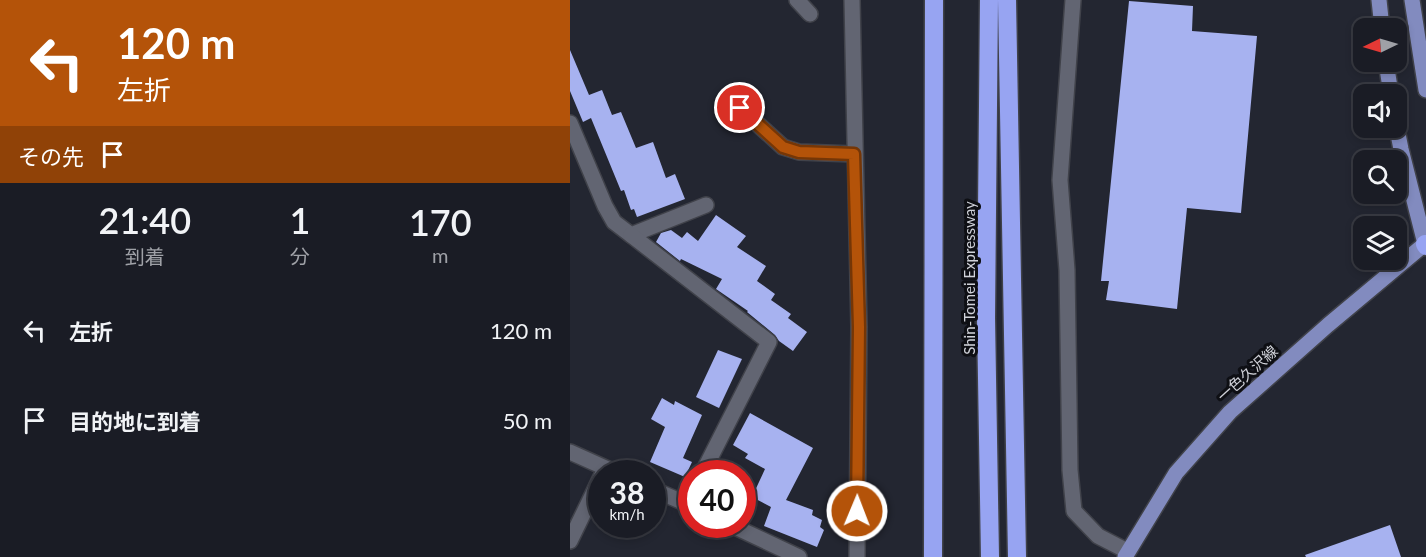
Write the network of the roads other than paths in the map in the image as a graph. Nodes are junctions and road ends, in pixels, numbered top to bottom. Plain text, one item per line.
1 (797, 0) edge
2 (852, 0) edge
3 (934, 0) edge
4 (989, 0) edge
5 (1007, 0) edge
6 (1072, 0) edge
7 (1379, 0) edge
8 (1412, 0) edge
9 (810, 14) dead end
10 (1381, 18) edge
11 (1426, 90) edge
12 (740, 108) dead end
13 (570, 123) edge
14 (1399, 138) edge
15 (854, 154) junction
16 (706, 205) dead end
17 (631, 235) junction
18 (1426, 244) edge
19 (570, 452) edge
20 (709, 460) edge
21 (588, 462) edge
22 (588, 508) edge
23 (756, 537) edge
24 (570, 541) edge
25 (1126, 554) edge
26 (799, 557) edge
27 (857, 557) edge
28 (933, 557) edge
29 (990, 557) edge
30 (1017, 557) edge

1 - 9 street
2 - 15 street
3 - 28 highway
4 - 29 highway, Shin-Tomei Expressway
5 - 30 highway
6 - 25 street
7 - 10 main road
8 - 11 main road
12 - 15 street
13 - 17 street
14 - 18 main road, 一色久沢線
15 - 27 street
16 - 17 street
17 - 20 street
18 - 25 main road, 一色久沢線
19 - 21 street
22 - 24 street
23 - 26 street

